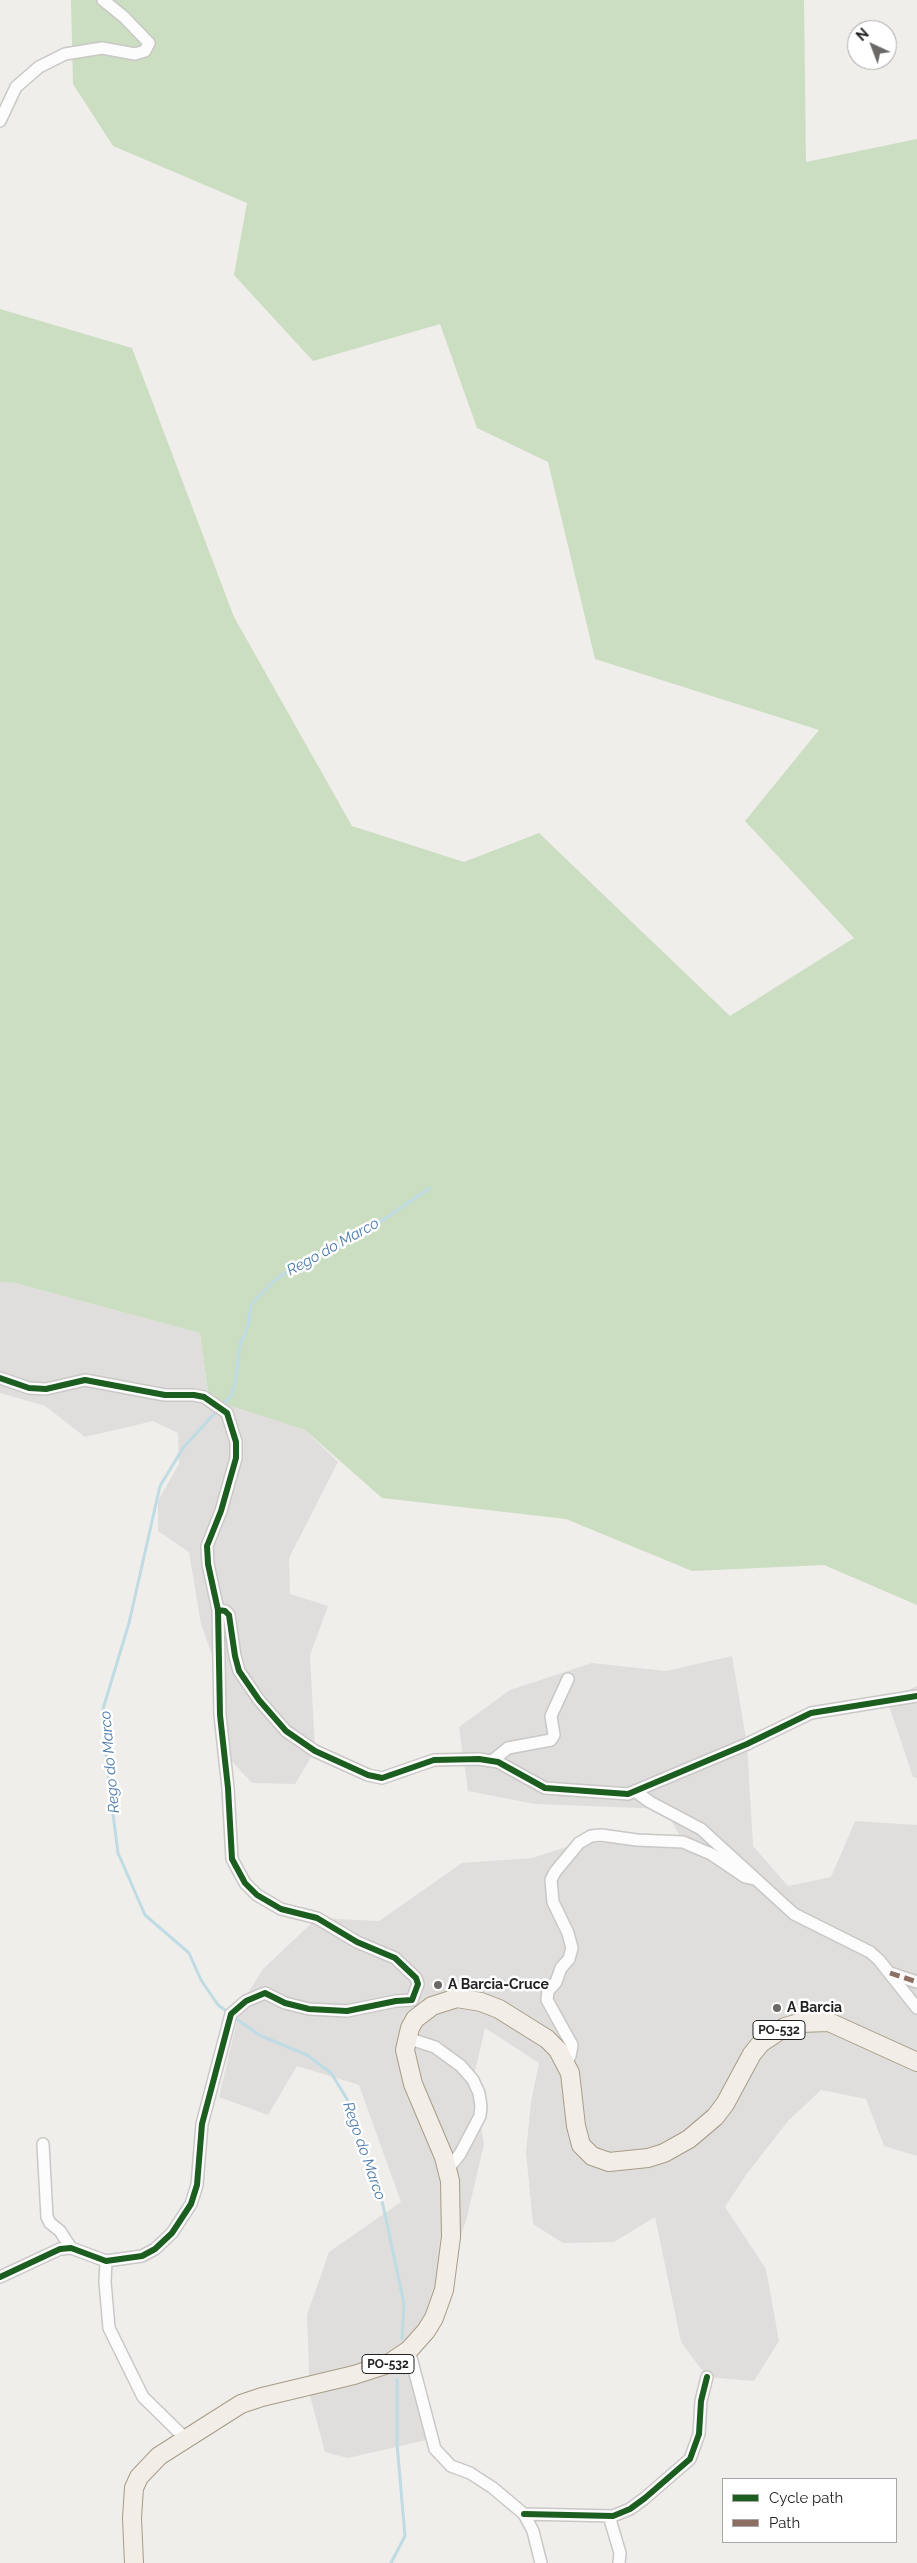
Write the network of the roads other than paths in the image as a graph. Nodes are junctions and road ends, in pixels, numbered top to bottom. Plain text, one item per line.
1 (103, 0) edge
2 (0, 121) edge
3 (0, 1378) edge
4 (218, 1610) junction
5 (568, 1680) dead end
6 (917, 1696) edge
7 (492, 1761) junction
8 (635, 1791) junction
9 (754, 1879) junction
10 (890, 1973) junction
11 (917, 1982) edge
12 (917, 2008) edge
13 (407, 2038) junction
14 (917, 2062) edge
15 (565, 2063) junction
16 (44, 2144) dead end
17 (448, 2169) junction
18 (70, 2248) junction
19 (106, 2261) junction
20 (0, 2277) edge
21 (409, 2350) junction
22 (707, 2377) dead end
23 (186, 2438) junction
24 (524, 2514) junction
25 (609, 2516) junction
26 (134, 2563) edge
27 (541, 2563) edge
28 (619, 2563) edge

1 - 2 street
3 - 4 street
4 - 7 street
4 - 19 street
5 - 7 street
6 - 8 street
7 - 8 street
8 - 9 street
9 - 10 street
9 - 15 street
10 - 11 street
10 - 12 street
13 - 15 main road, PO-532
13 - 17 main road, PO-532
13 - 17 street
14 - 15 main road, PO-532
16 - 18 street
17 - 21 main road, PO-532
18 - 19 street
18 - 20 street
19 - 23 street
21 - 23 main road, PO-532
21 - 24 street
22 - 25 street
23 - 26 main road, PO-532
24 - 25 street
24 - 27 street
25 - 28 street

